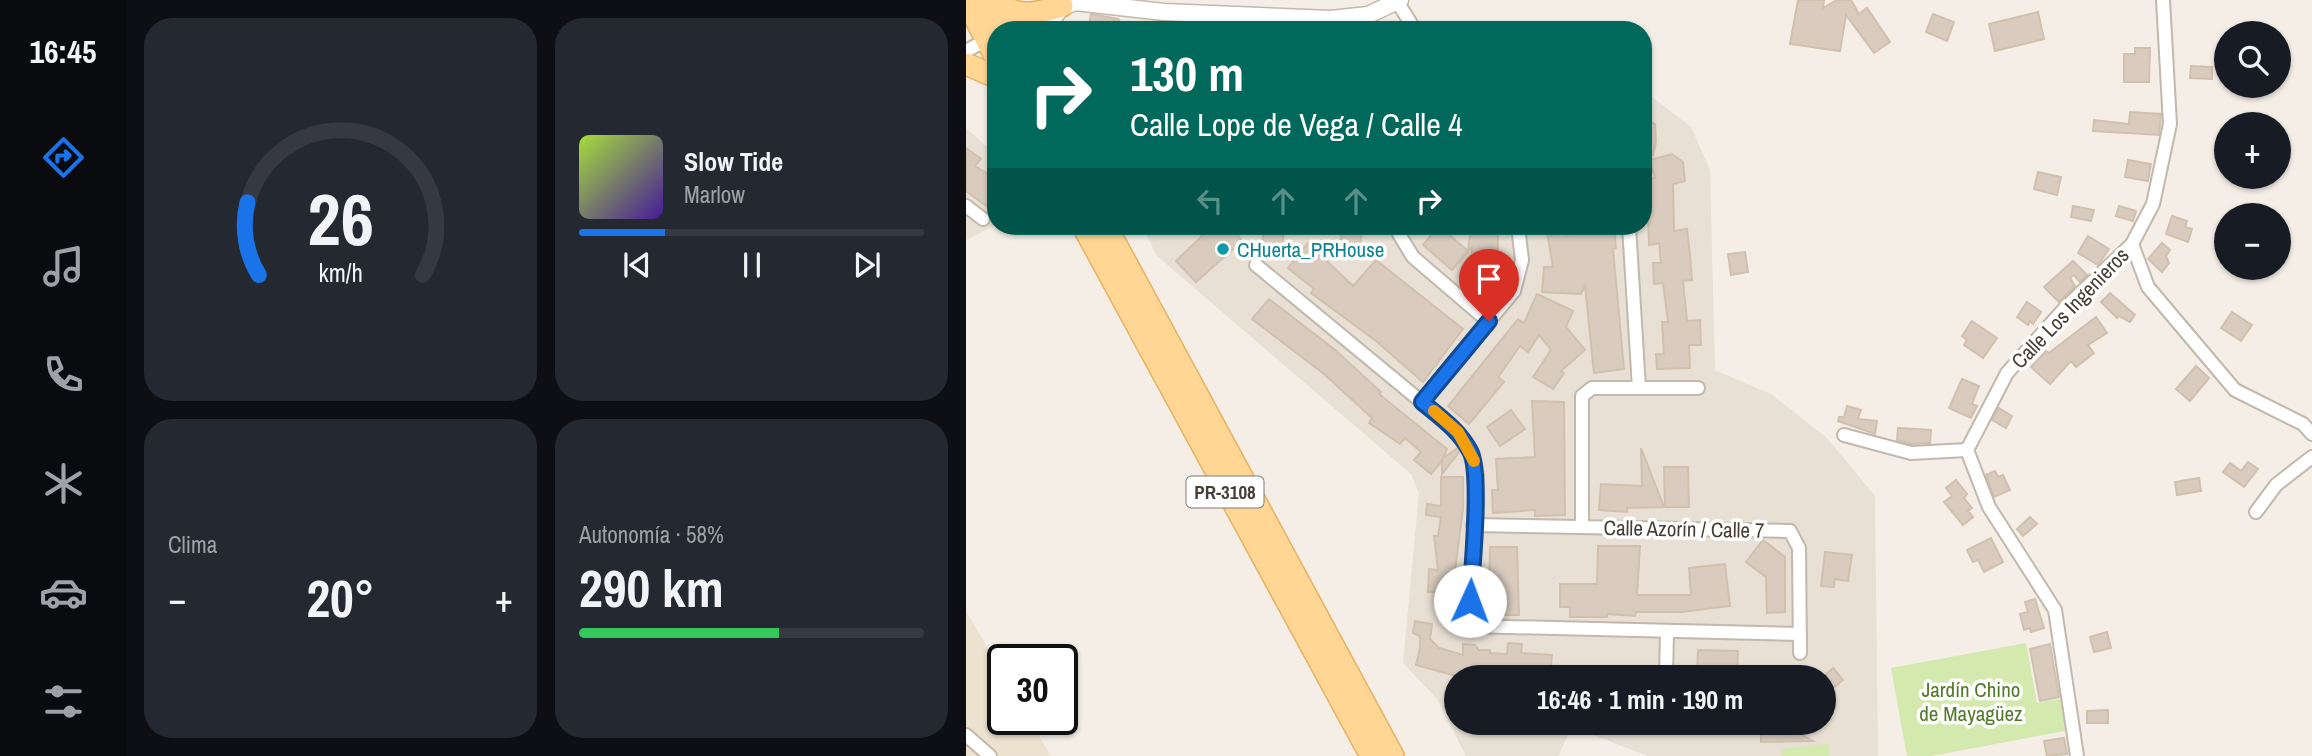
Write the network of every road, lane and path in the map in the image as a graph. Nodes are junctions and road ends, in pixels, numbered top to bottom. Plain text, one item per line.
1 (987, 0) edge
2 (996, 0) edge
3 (2164, 0) edge
4 (966, 1) edge
5 (1399, 1) edge
6 (1062, 6) junction
7 (992, 21) edge
8 (1032, 21) edge
9 (1051, 21) edge
10 (1410, 21) edge
11 (987, 27) edge
12 (987, 43) edge
13 (966, 51) edge
14 (966, 64) edge
15 (987, 73) edge
16 (966, 206) edge
17 (983, 219) dead end
18 (1088, 235) edge
19 (1110, 235) edge
20 (1400, 235) edge
21 (1519, 235) edge
22 (1630, 235) edge
23 (2132, 244) junction
24 (1256, 265) dead end
25 (1489, 321) junction
26 (1639, 388) junction
27 (1698, 388) dead end
28 (1422, 402) junction
29 (2312, 434) edge
30 (1844, 435) dead end
31 (1967, 450) junction
32 (2312, 457) edge
33 (2256, 512) dead end
34 (1473, 525) junction
35 (1582, 527) junction
36 (1667, 632) junction
37 (1800, 634) junction
38 (1800, 653) dead end
39 (1666, 665) edge
40 (966, 735) edge
41 (990, 756) edge
42 (1371, 756) edge
43 (1393, 756) edge
44 (2077, 756) edge

1 - 7 main road
2 - 6 main road
3 - 23 street, Calle Los Ingenieros
4 - 11 main road
5 - 6 street
5 - 10 street
6 - 8 street
6 - 9 street
12 - 13 street
14 - 15 main road
16 - 17 street
18 - 42 main road, PR-3108
19 - 43 main road, PR-3108
20 - 25 street
21 - 25 street
22 - 26 street
23 - 29 street
23 - 31 street, Calle Los Ingenieros
24 - 28 street
25 - 28 street
26 - 27 street
26 - 35 street
28 - 34 street
30 - 31 street
31 - 44 street
32 - 33 street
34 - 35 street, Calle Azorín / Calle 7
34 - 36 street
35 - 37 street, Calle Azorín / Calle 7
36 - 37 street
36 - 39 street
37 - 38 street, Calle Azorín / Calle 7
40 - 41 street

